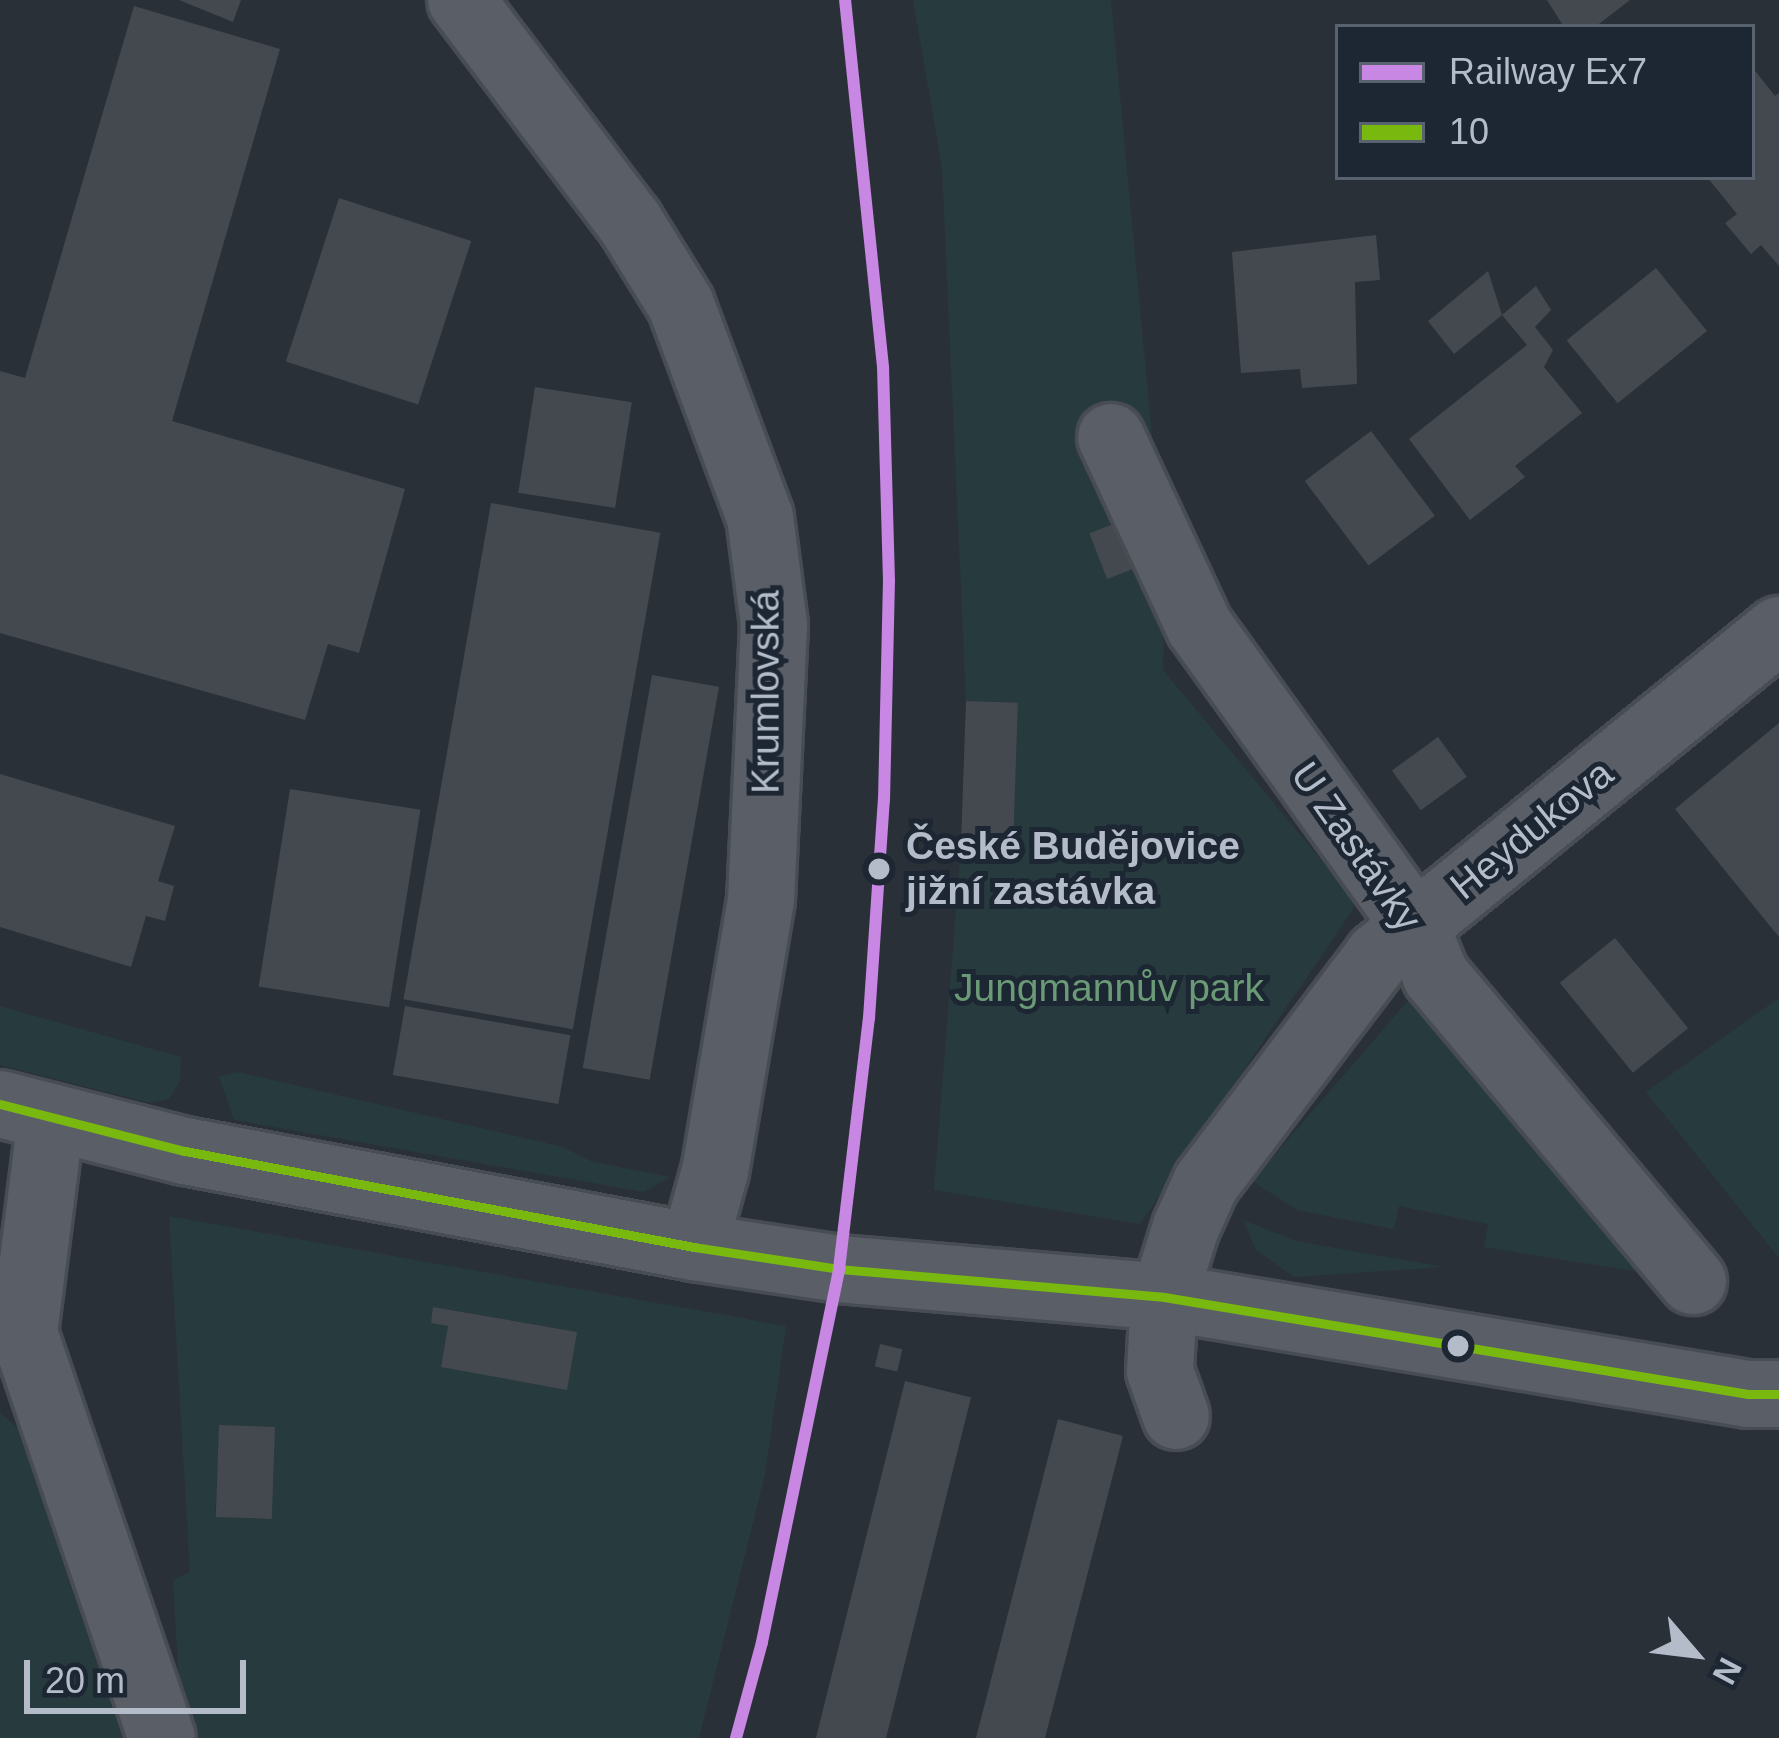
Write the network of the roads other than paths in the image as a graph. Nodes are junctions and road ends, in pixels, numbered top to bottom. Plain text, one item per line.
1 (461, 0) edge
2 (1111, 437) dead end
3 (1779, 630) edge
4 (1415, 925) junction
5 (25, 1112) edge
6 (694, 1247) junction
7 (1693, 1281) dead end
8 (1164, 1297) junction
9 (1779, 1394) edge
10 (1176, 1416) dead end
11 (162, 1738) edge

1 - 6 street, Krumlovská
2 - 4 street, U Zastávky
3 - 4 street, Heydukova
4 - 7 street, U Zastávky
4 - 8 street, Heydukova
5 - 6 street
5 - 11 street
6 - 8 street
8 - 9 street
8 - 10 street, Heydukova

